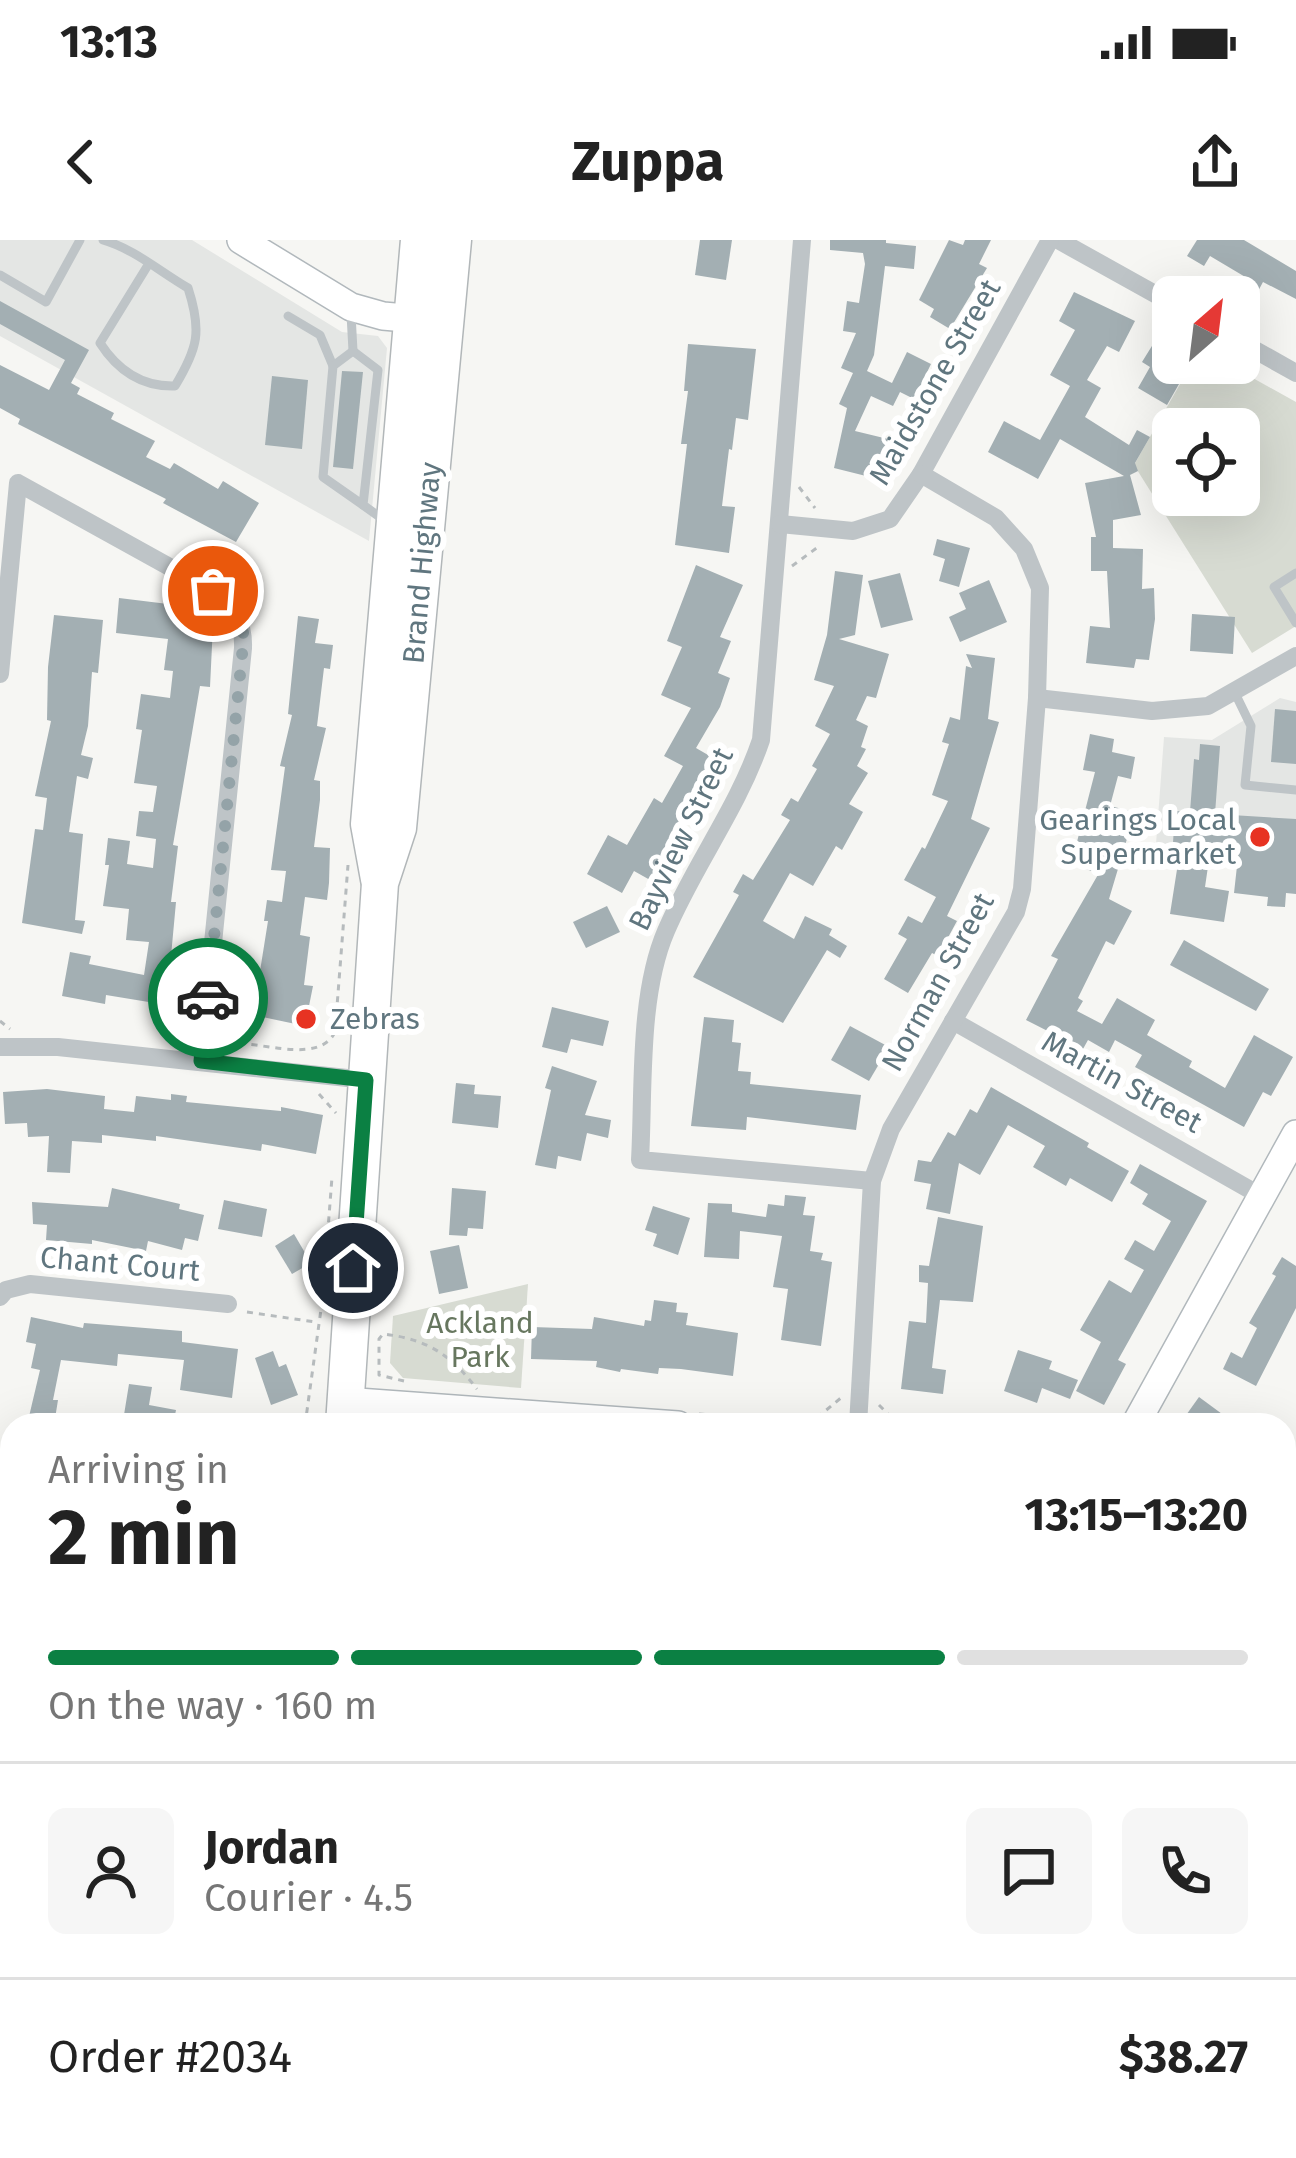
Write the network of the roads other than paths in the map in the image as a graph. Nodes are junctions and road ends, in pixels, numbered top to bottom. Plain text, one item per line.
1 (80, 240) edge
2 (103, 240) edge
3 (241, 240) edge
4 (419, 240) edge
5 (453, 240) edge
6 (802, 240) edge
7 (1054, 240) edge
8 (148, 265) junction
9 (0, 275) edge
10 (1152, 293) edge
11 (351, 307) junction
12 (288, 316) dead end
13 (428, 320) junction
14 (353, 351) junction
15 (1260, 353) edge
16 (333, 366) junction
17 (1296, 373) edge
18 (921, 474) junction
19 (9, 478) edge
20 (363, 505) junction
21 (780, 524) junction
22 (393, 527) junction
23 (1296, 573) edge
24 (1296, 623) edge
25 (1296, 656) edge
26 (0, 674) edge
27 (1234, 691) junction
28 (1037, 698) junction
29 (1296, 790) edge
30 (364, 874) junction
31 (953, 1022) junction
32 (0, 1048) edge
33 (201, 1061) junction
34 (366, 1080) junction
35 (1296, 1134) edge
36 (872, 1180) junction
37 (1262, 1196) junction
38 (3, 1293) edge
39 (228, 1304) dead end
40 (344, 1413) edge
41 (859, 1413) edge
42 (1142, 1413) edge

1 - 9 lane
2 - 8 lane
3 - 11 street
4 - 13 highway, Brand Highway
5 - 13 highway, Brand Highway
6 - 21 street, Bayview Street
7 - 10 street
7 - 18 street, Maidstone Street
8 - 8 lane
11 - 13 street
11 - 14 lane
12 - 16 lane
13 - 22 highway, Brand Highway
13 - 30 highway, Brand Highway
14 - 16 lane
14 - 20 lane
15 - 17 street
16 - 20 lane
18 - 21 street, Maidstone Street
18 - 28 street, Norman Street
19 - 26 street
19 - 33 street
20 - 22 lane
21 - 36 street, Bayview Street
22 - 30 highway, Brand Highway
23 - 24 lane
25 - 27 street
27 - 28 street
27 - 29 lane
28 - 31 street, Norman Street
30 - 34 highway, Brand Highway
31 - 36 street, Norman Street
31 - 37 street, Martin Street
32 - 33 street
33 - 34 street
34 - 40 highway, Brand Highway
35 - 37 street
36 - 41 street, Norman Street
37 - 42 street
38 - 39 street, Chant Court

